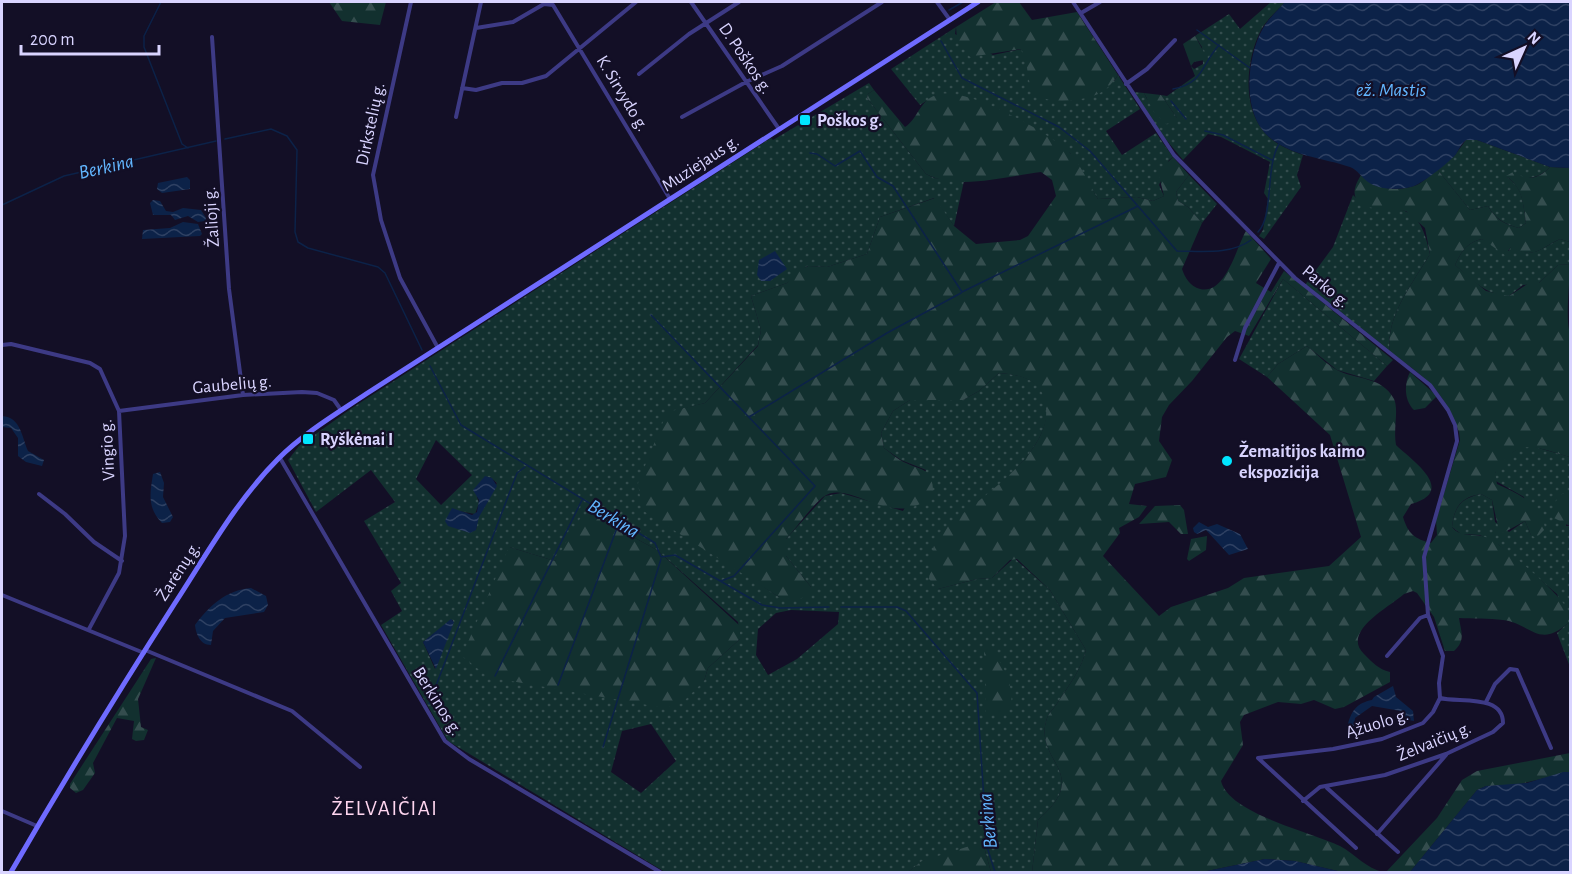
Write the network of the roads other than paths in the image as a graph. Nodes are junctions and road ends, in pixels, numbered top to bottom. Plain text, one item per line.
1 (411, 2) edge
2 (481, 2) edge
3 (636, 2) edge
4 (691, 2) edge
5 (739, 2) edge
6 (882, 2) edge
7 (937, 2) edge
8 (978, 2) edge
9 (1073, 2) edge
10 (1100, 2) edge
11 (550, 3) edge
12 (1081, 13) junction
13 (950, 20) junction
14 (706, 22) junction
15 (476, 28) junction
16 (212, 37) dead end
17 (1175, 39) dead end
18 (581, 49) junction
19 (639, 74) dead end
20 (746, 82) junction
21 (1126, 84) junction
22 (462, 88) junction
23 (456, 117) dead end
24 (682, 117) dead end
25 (779, 130) junction
26 (671, 199) junction
27 (1279, 263) junction
28 (2, 345) edge
29 (438, 348) junction
30 (1235, 360) dead end
31 (243, 394) junction
32 (119, 411) junction
33 (342, 411) junction
34 (280, 458) junction
35 (39, 494) dead end
36 (122, 561) junction
37 (2, 595) edge
38 (1428, 615) junction
39 (89, 629) junction
40 (144, 651) junction
41 (1387, 656) dead end
42 (1440, 698) junction
43 (1486, 702) junction
44 (1551, 748) dead end
45 (1446, 754) junction
46 (360, 767) dead end
47 (1326, 787) junction
48 (1303, 801) junction
49 (2, 811) edge
50 (38, 826) junction
51 (1377, 834) junction
52 (1356, 848) dead end
53 (1398, 852) dead end
54 (11, 873) edge
55 (660, 873) edge

1 - 29 street, Dirkstelių g.
2 - 15 street
3 - 18 street
4 - 14 street, D. Poškos g.
5 - 14 street
6 - 20 street
7 - 13 street
8 - 13 main road, Muziejaus g.
9 - 12 street, Parko g.
10 - 12 street
11 - 15 street
11 - 18 street, K. Sirvydo g.
12 - 21 street, Parko g.
13 - 25 main road, Muziejaus g.
14 - 19 street
14 - 20 street, D. Poškos g.
15 - 22 street
16 - 31 street, Žalioji g.
17 - 21 street
18 - 22 street
18 - 26 street, K. Sirvydo g.
20 - 24 street
20 - 25 street, D. Poškos g.
21 - 27 street, Parko g.
22 - 23 street
25 - 26 main road, Muziejaus g.
26 - 29 main road, Muziejaus g.
27 - 30 street
27 - 38 street, Parko g.
28 - 32 street, Vingio g.
29 - 33 main road, Žarėnų g.
31 - 32 street, Gaubelių g.
31 - 33 street, Gaubelių g.
32 - 36 street, Vingio g.
33 - 34 main road, Žarėnų g.
34 - 40 main road, Žarėnų g.
34 - 55 street, Berkinos g.
35 - 36 street
36 - 39 street, Vingio g.
37 - 39 street
38 - 41 street
38 - 42 street
39 - 40 street
40 - 46 street
40 - 50 main road, Žarėnų g.
42 - 43 street, Želvaičių g.
42 - 48 street, Ąžuolo g.
43 - 44 street
43 - 45 street, Želvaičių g.
45 - 47 street, Želvaičių g.
45 - 51 street
47 - 48 street, Želvaičių g.
47 - 51 street
48 - 52 street
49 - 50 street
50 - 54 main road, Žarėnų g.
51 - 53 street

